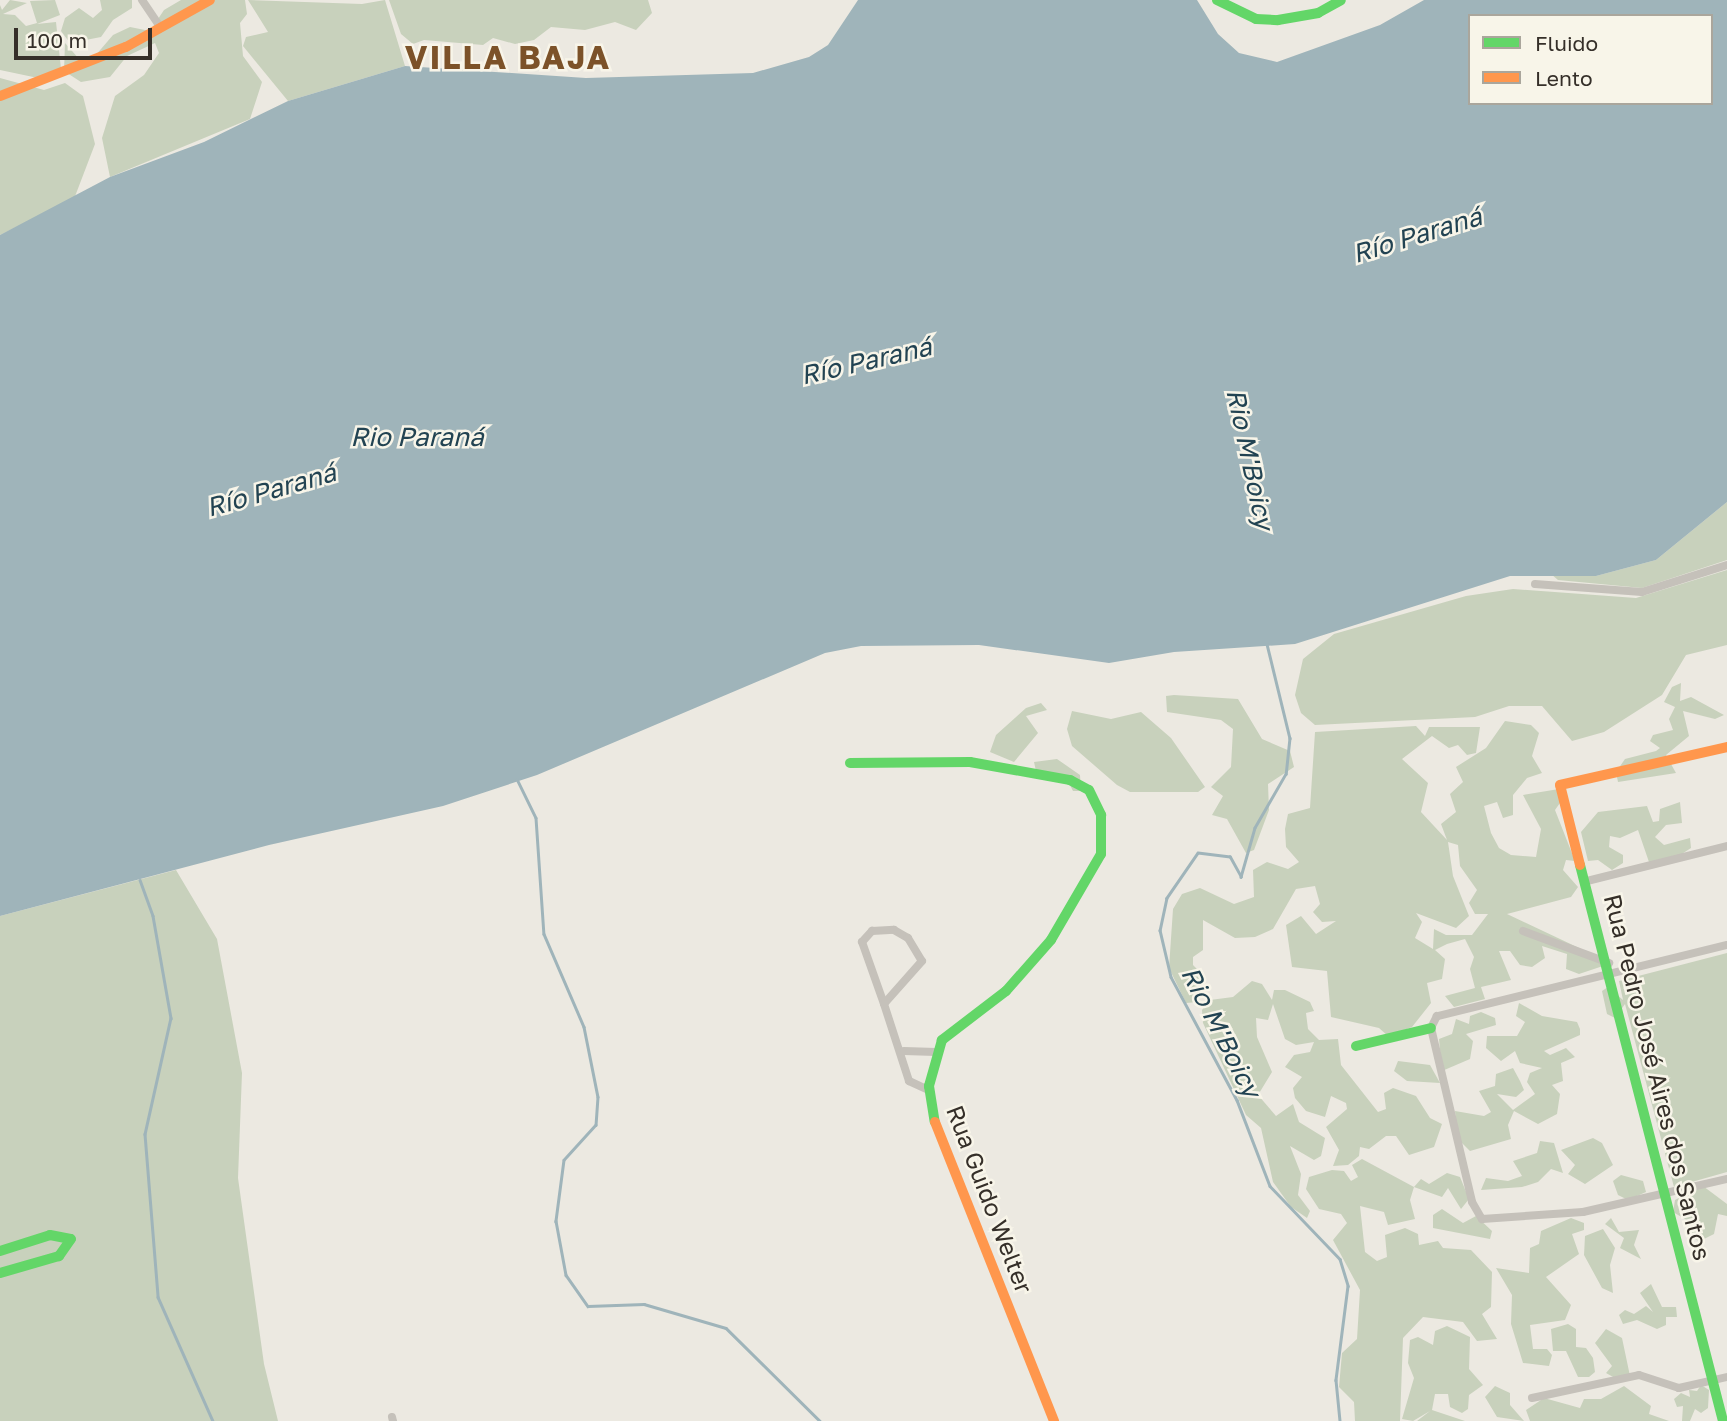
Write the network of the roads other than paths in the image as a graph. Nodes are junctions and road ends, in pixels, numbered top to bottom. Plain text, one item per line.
1 (142, 0) edge
2 (210, 0) edge
3 (1217, 0) edge
4 (1341, 0) edge
5 (160, 27) junction
6 (0, 96) edge
7 (1727, 565) edge
8 (1535, 584) dead end
9 (1727, 747) edge
10 (850, 762) dead end
11 (1727, 846) edge
12 (1587, 881) junction
13 (1523, 931) dead end
14 (1727, 945) edge
15 (1610, 968) junction
16 (884, 1004) junction
17 (1431, 1028) junction
18 (1356, 1046) dead end
19 (904, 1051) junction
20 (936, 1052) junction
21 (930, 1091) junction
22 (1727, 1179) edge
23 (1666, 1194) junction
24 (0, 1251) edge
25 (0, 1273) edge
26 (1727, 1377) edge
27 (1714, 1381) junction
28 (1532, 1398) dead end
29 (1054, 1421) edge
30 (1723, 1421) edge

1 - 5 street
2 - 5 street
3 - 4 street
5 - 6 street
7 - 8 street
9 - 12 street, Rua Pedro José Aires dos Santos
10 - 20 street
11 - 12 street
12 - 15 street, Rua Pedro José Aires dos Santos
13 - 15 street
14 - 15 street
15 - 17 street
15 - 23 street, Rua Pedro José Aires dos Santos
16 - 16 street
16 - 19 street
17 - 18 street
17 - 23 street
19 - 20 street
19 - 21 street
20 - 21 street, Rua Guido Welter
21 - 29 street, Rua Guido Welter
22 - 23 street
23 - 27 street, Rua Pedro José Aires dos Santos
24 - 25 street
26 - 27 street
27 - 28 street
27 - 30 street, Rua Pedro José Aires dos Santos

